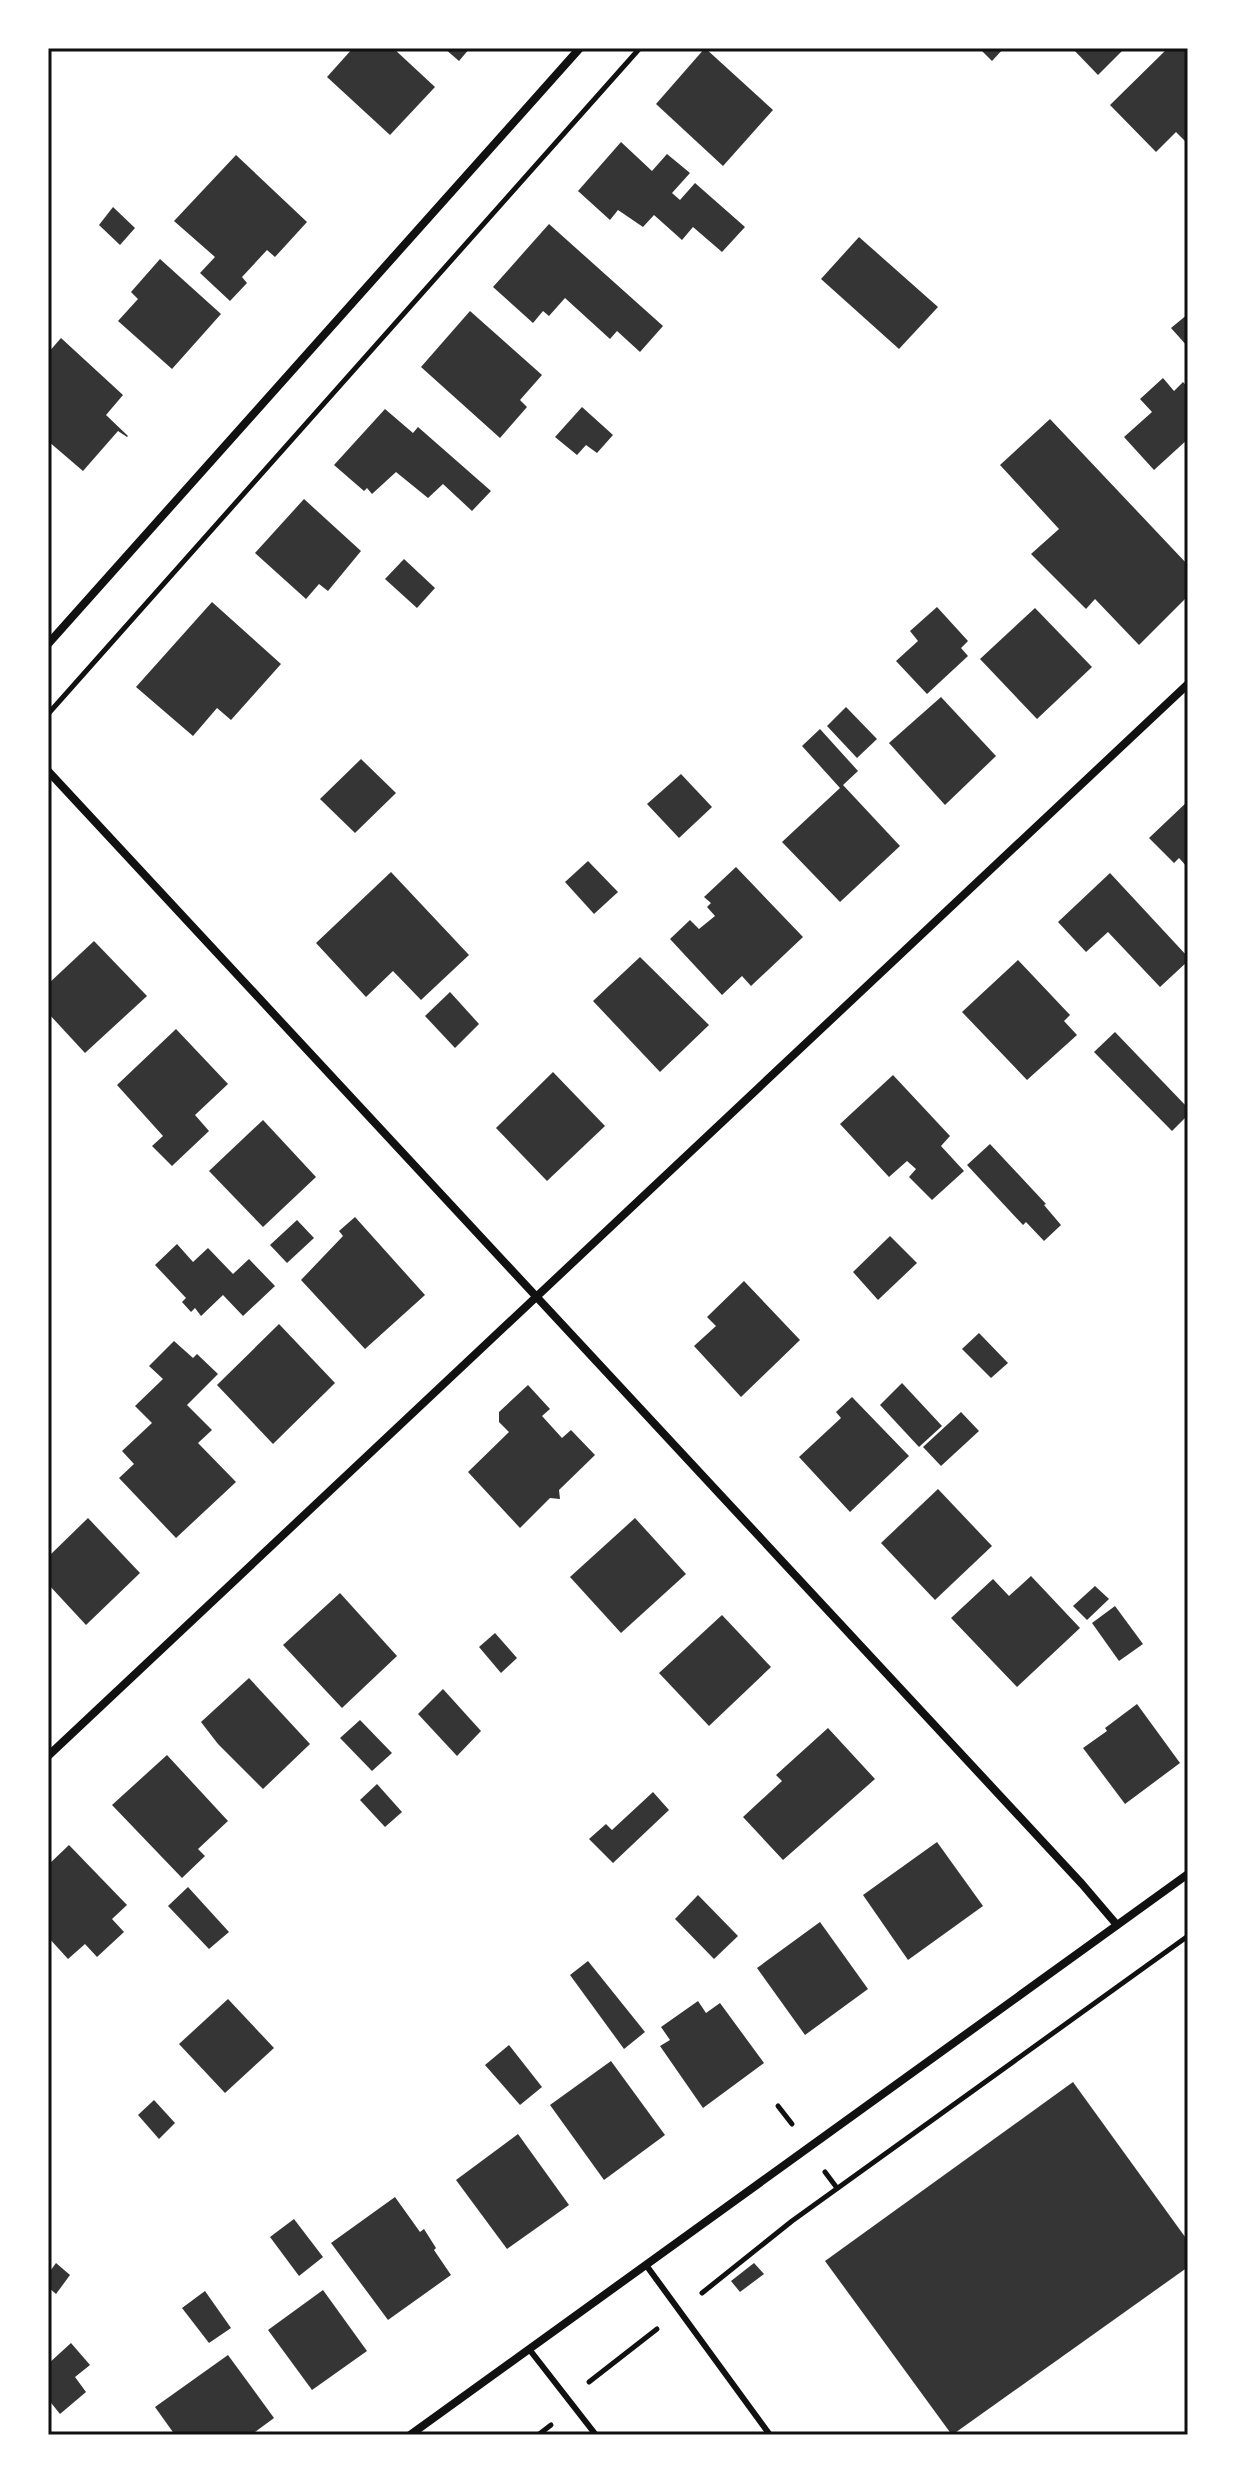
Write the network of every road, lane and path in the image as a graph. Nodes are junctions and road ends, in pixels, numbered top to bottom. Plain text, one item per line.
1 (580, 48) edge
2 (640, 48) edge
3 (48, 644) edge
4 (1188, 684) edge
5 (48, 714) edge
6 (48, 771) edge
7 (538, 1298) junction
8 (48, 1756) edge
9 (1188, 1874) edge
10 (1117, 1925) junction
11 (1188, 1936) edge
12 (646, 2265) junction
13 (679, 2311) junction
14 (529, 2349) junction
15 (571, 2404) junction
16 (410, 2435) edge
17 (538, 2435) edge
18 (596, 2435) edge
19 (770, 2435) edge

1 - 3 street
2 - 5 path
4 - 7 street
6 - 7 street
7 - 8 street
7 - 10 street
9 - 10 street
10 - 12 street
11 - 13 path
12 - 13 lane
12 - 14 street
13 - 15 path
13 - 19 lane
14 - 15 lane
14 - 16 street
15 - 17 path
15 - 18 lane

